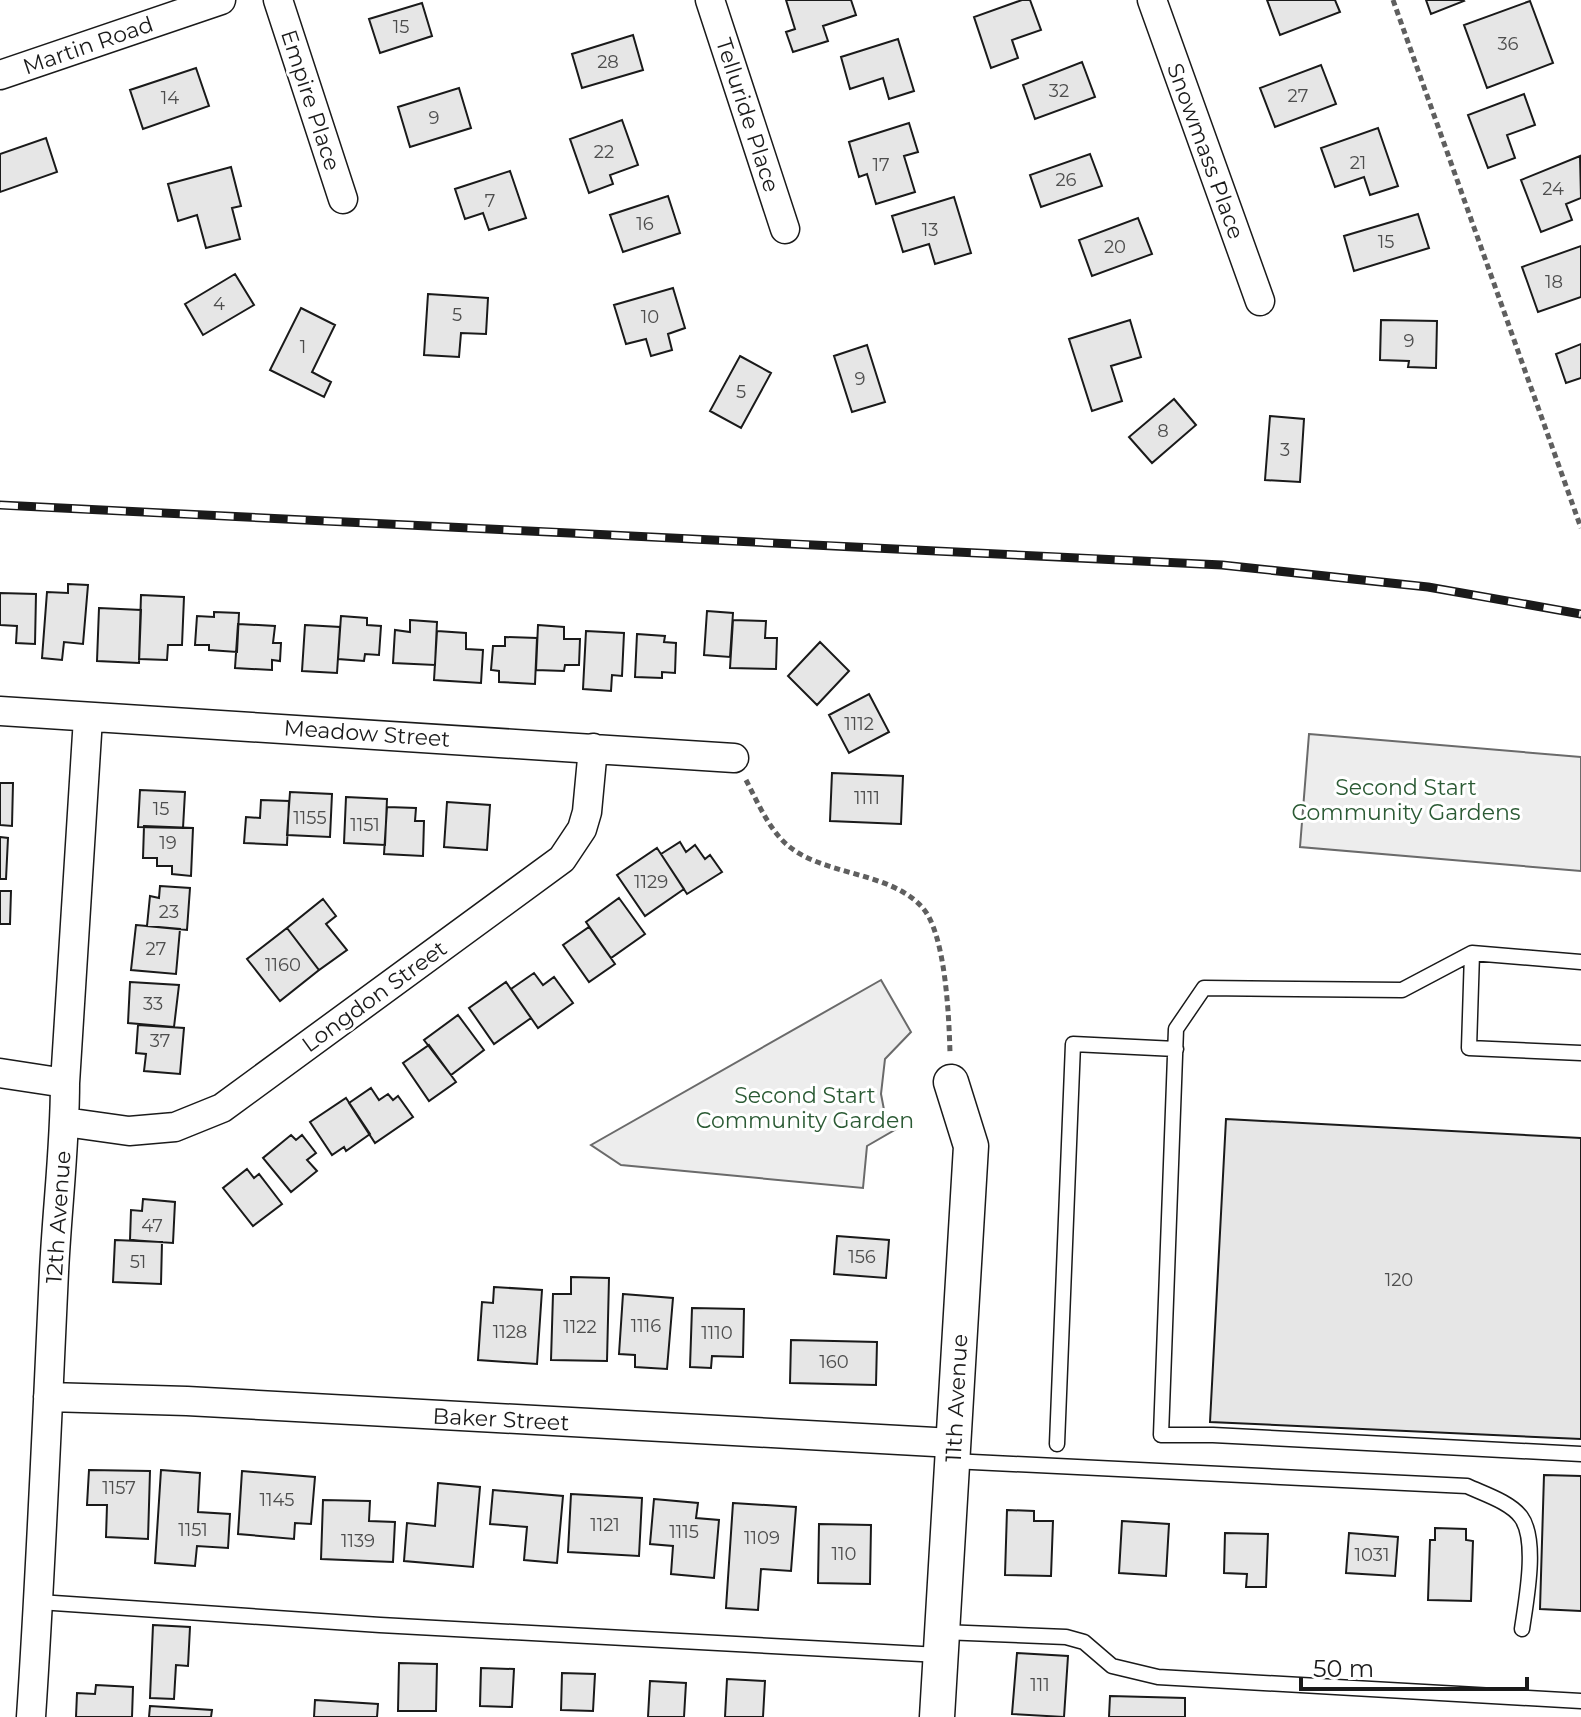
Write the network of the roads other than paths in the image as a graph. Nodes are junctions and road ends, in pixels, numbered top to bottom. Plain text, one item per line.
1 (221, 0) edge
2 (278, 0) edge
3 (710, 0) edge
4 (1152, 0) edge
5 (0, 75) edge
6 (343, 199) dead end
7 (785, 229) dead end
8 (1260, 301) dead end
9 (0, 711) edge
10 (88, 718) junction
11 (593, 748) junction
12 (734, 758) road end
13 (1472, 953) junction
14 (1581, 962) edge
15 (1176, 1049) junction
16 (1581, 1053) edge
17 (0, 1073) edge
18 (951, 1082) road end
19 (65, 1083) junction
20 (65, 1122) junction
21 (48, 1397) junction
22 (1057, 1444) dead end
23 (952, 1452) junction
24 (1581, 1454) edge
25 (39, 1602) junction
26 (1522, 1629) dead end
27 (941, 1644) junction
28 (1581, 1701) edge
29 (31, 1717) edge
30 (937, 1717) edge

1 - 5 street, Martin Road
2 - 6 street, Empire Place
3 - 7 street, Telluride Place
4 - 8 street, Snowmass Place
9 - 10 street, Meadow Street
10 - 11 street, Meadow Street
10 - 19 street, 12th Avenue
11 - 12 street, Meadow Street
11 - 20 street, Longdon Street
13 - 14 lane
13 - 15 lane
13 - 16 lane
15 - 22 lane
15 - 24 lane
17 - 19 street
18 - 23 street, 11th Avenue
19 - 20 street, 12th Avenue
20 - 21 street, 12th Avenue
21 - 23 street, Baker Street
21 - 25 street, 12th Avenue
23 - 26 lane
23 - 27 street, 11th Avenue
25 - 27 lane
25 - 29 street, 12th Avenue
27 - 28 lane
27 - 30 street, 11th Avenue

